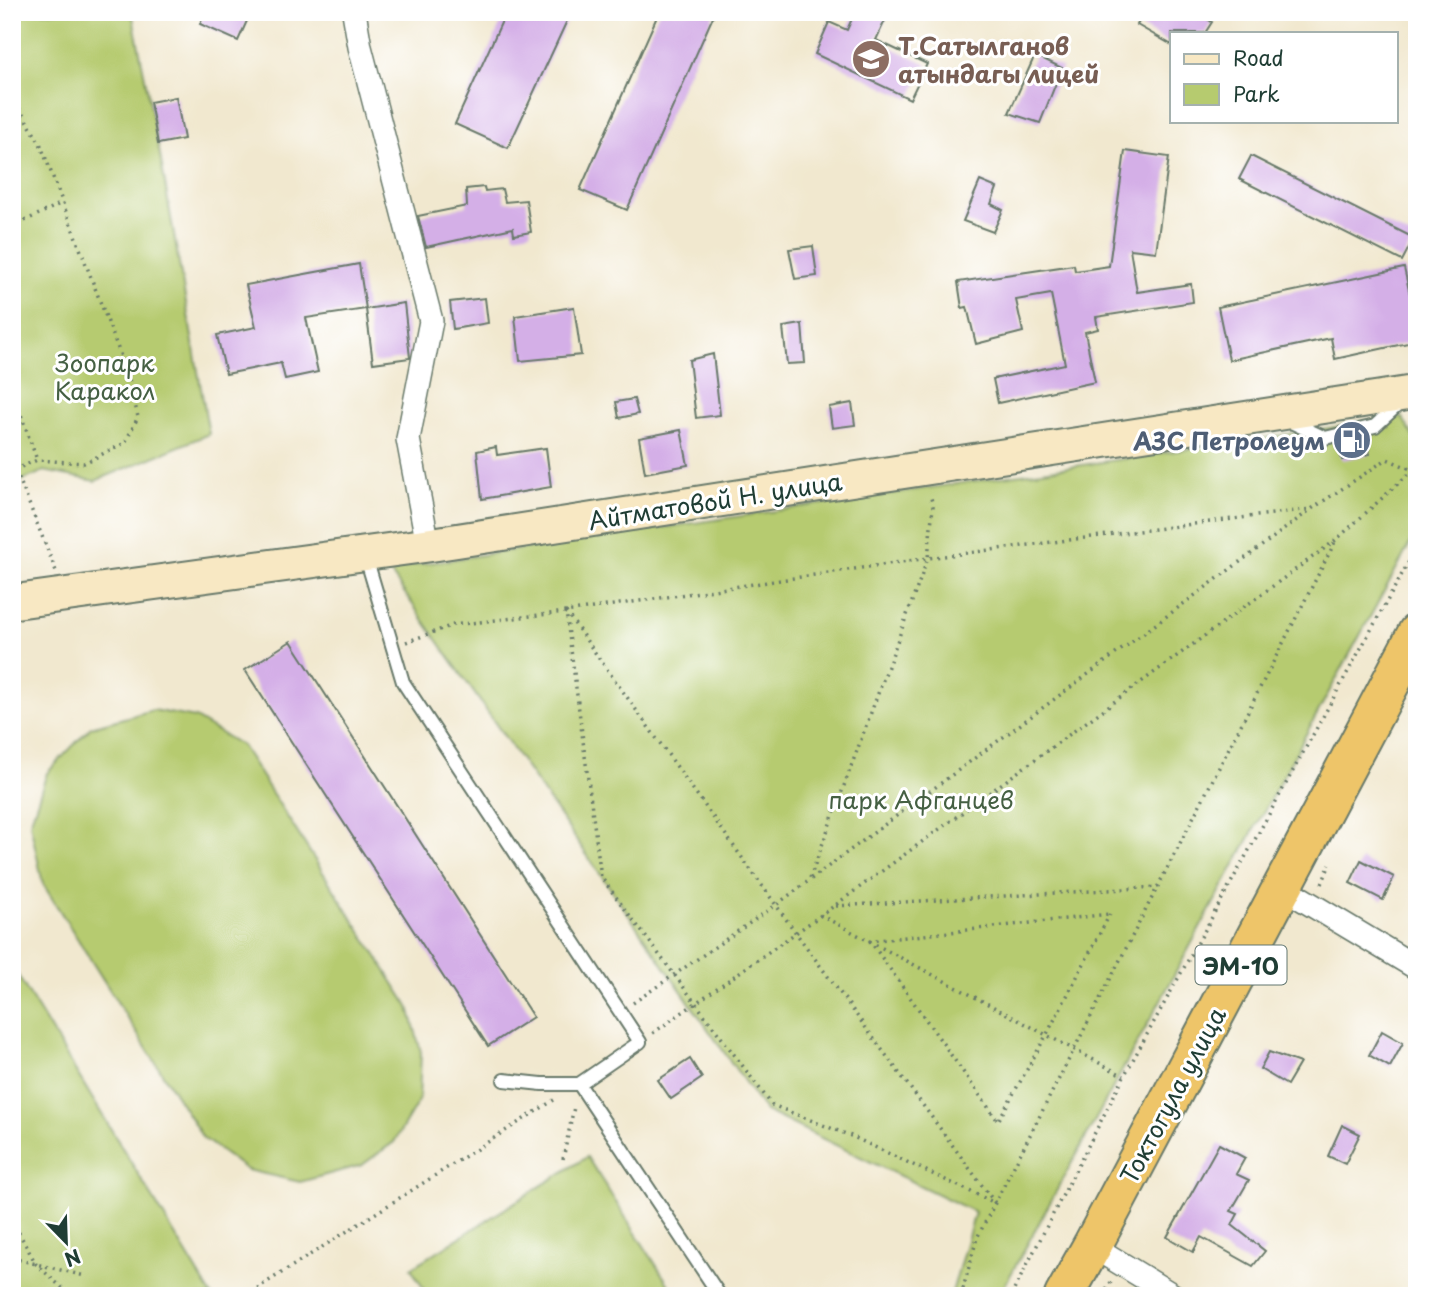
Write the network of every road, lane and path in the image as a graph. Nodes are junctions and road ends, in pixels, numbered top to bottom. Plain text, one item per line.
1 (354, 12) edge
2 (12, 96) edge
3 (62, 203) junction
4 (12, 227) edge
5 (12, 389) edge
6 (1414, 392) edge
7 (37, 460) junction
8 (14, 471) edge
9 (1415, 471) edge
10 (924, 490) dead end
11 (1313, 508) junction
12 (1336, 540) junction
13 (428, 545) junction
14 (1417, 547) edge
15 (365, 554) junction
16 (928, 558) junction
17 (65, 596) junction
18 (12, 602) edge
19 (566, 612) junction
20 (1417, 633) edge
21 (393, 647) junction
22 (810, 880) junction
23 (1158, 887) junction
24 (1282, 887) junction
25 (776, 905) junction
26 (834, 906) junction
27 (820, 915) junction
28 (796, 933) junction
29 (870, 941) junction
30 (1417, 968) edge
31 (675, 974) junction
32 (695, 1004) junction
33 (620, 1012) junction
34 (1047, 1034) junction
35 (640, 1042) junction
36 (1075, 1049) junction
37 (1124, 1076) junction
38 (504, 1080) dead end
39 (579, 1084) junction
40 (563, 1159) dead end
41 (995, 1203) junction
42 (12, 1220) edge
43 (1093, 1246) junction
44 (12, 1258) edge
45 (36, 1264) junction
46 (85, 1276) dead end
47 (71, 1296) edge
48 (245, 1296) edge
49 (720, 1296) edge
50 (961, 1296) edge
51 (1011, 1296) edge
52 (1064, 1296) edge
53 (1174, 1296) edge

1 - 13 street
2 - 3 path
3 - 4 path
3 - 7 path
5 - 7 path
6 - 13 main road, Айтматовой Н. улица
7 - 8 path
8 - 17 path
9 - 11 path
9 - 12 path
10 - 16 path
11 - 16 path
11 - 22 path
12 - 23 path
12 - 26 path
13 - 15 main road, Айтматовой Н. улица
14 - 37 path
15 - 17 main road, Айтматовой Н. улица
15 - 21 lane
16 - 19 path
16 - 22 path
17 - 18 main road, Айтматовой Н. улица
19 - 21 path
19 - 25 path
19 - 31 path
20 - 24 highway, Токтогула улица / ЭМ-10
21 - 33 lane
22 - 25 path
23 - 26 path
23 - 36 path
24 - 30 street
24 - 43 highway, Токтогула улица / ЭМ-10
25 - 28 path
25 - 31 path
26 - 27 path
27 - 28 path
27 - 29 path
28 - 32 path
28 - 41 path
29 - 34 path
29 - 34 path
29 - 34 path
31 - 32 path
31 - 33 path
32 - 35 path
32 - 41 path
33 - 35 lane
34 - 36 path
35 - 39 lane
36 - 37 path
36 - 41 path
37 - 51 path
38 - 39 lane
39 - 40 path
39 - 48 path
39 - 49 lane
41 - 50 path
42 - 45 path
43 - 52 highway, Токтогула улица / ЭМ-10
43 - 53 street
44 - 45 path
45 - 46 path
45 - 47 path

